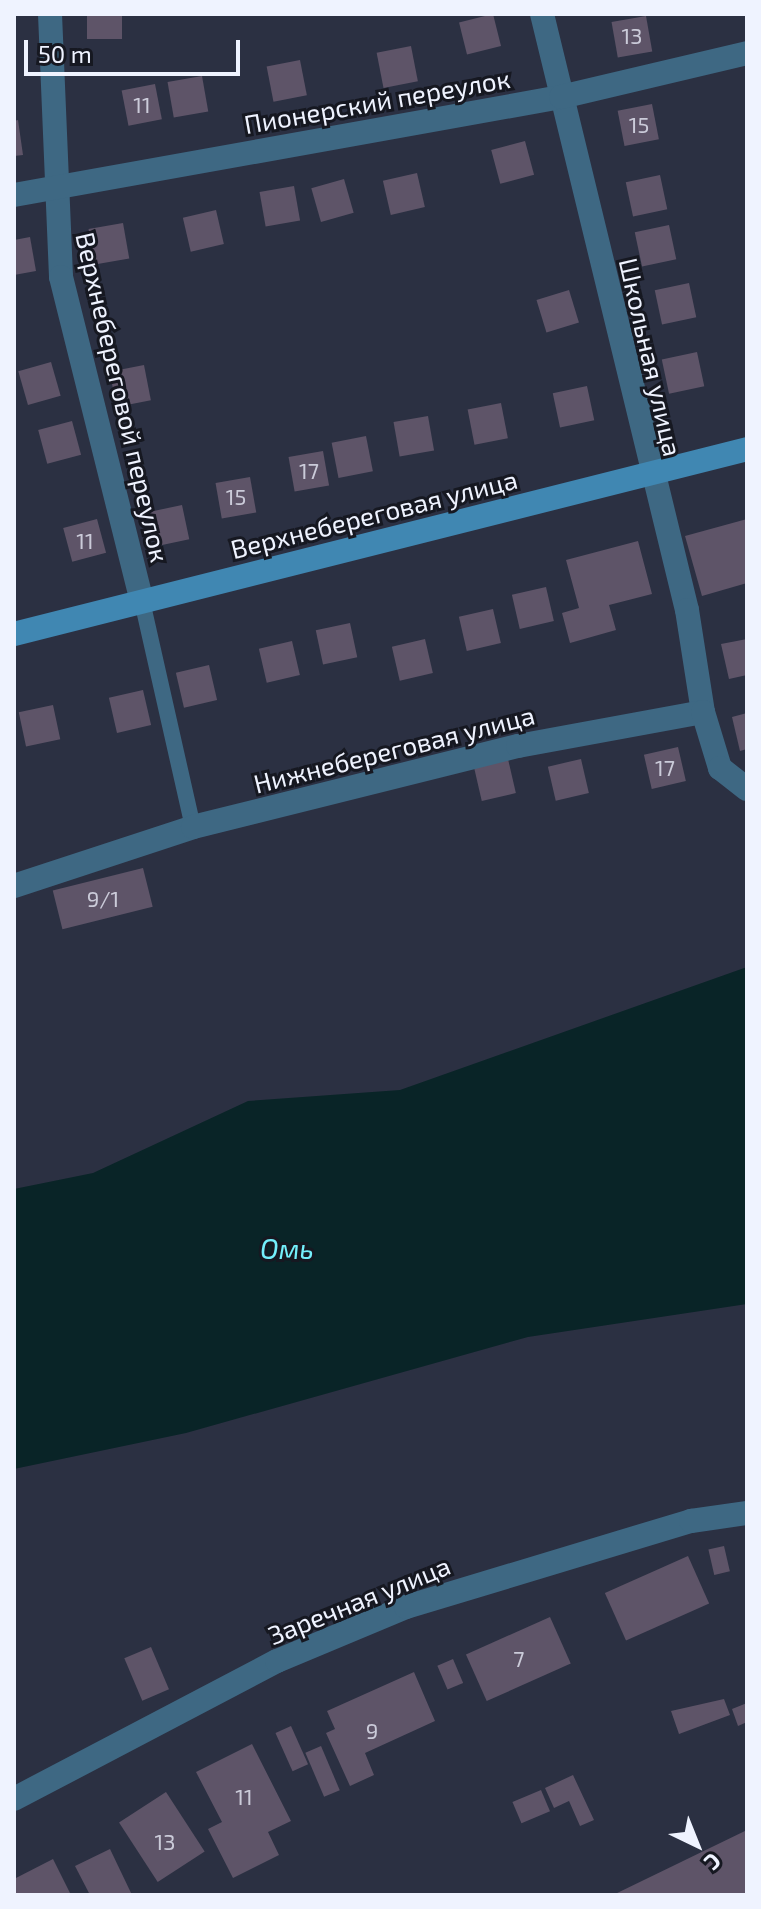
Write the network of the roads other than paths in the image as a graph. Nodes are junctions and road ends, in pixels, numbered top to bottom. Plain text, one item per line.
1 (50, 14) edge
2 (542, 14) edge
3 (747, 53) edge
4 (561, 97) junction
5 (57, 186) junction
6 (14, 195) edge
7 (747, 449) edge
8 (649, 474) junction
9 (142, 601) junction
10 (14, 634) edge
11 (703, 712) junction
12 (747, 789) edge
13 (193, 827) junction
14 (14, 886) edge
15 (747, 1513) edge
16 (14, 1799) edge

1 - 5 street, Верхнебереговой переулок
2 - 4 street, Школьная улица
3 - 4 street, Пионерский переулок
4 - 5 street, Пионерский переулок
4 - 8 street, Школьная улица
5 - 6 street, Пионерский переулок
5 - 9 street, Верхнебереговой переулок
7 - 8 street, Верхнебереговая улица
8 - 9 street, Верхнебереговая улица
8 - 11 street, Школьная улица
9 - 10 street, Верхнебереговая улица
9 - 13 lane
11 - 12 street
11 - 13 street, Нижнебереговая улица
13 - 14 street, Нижнебереговая улица
15 - 16 street, Заречная улица

